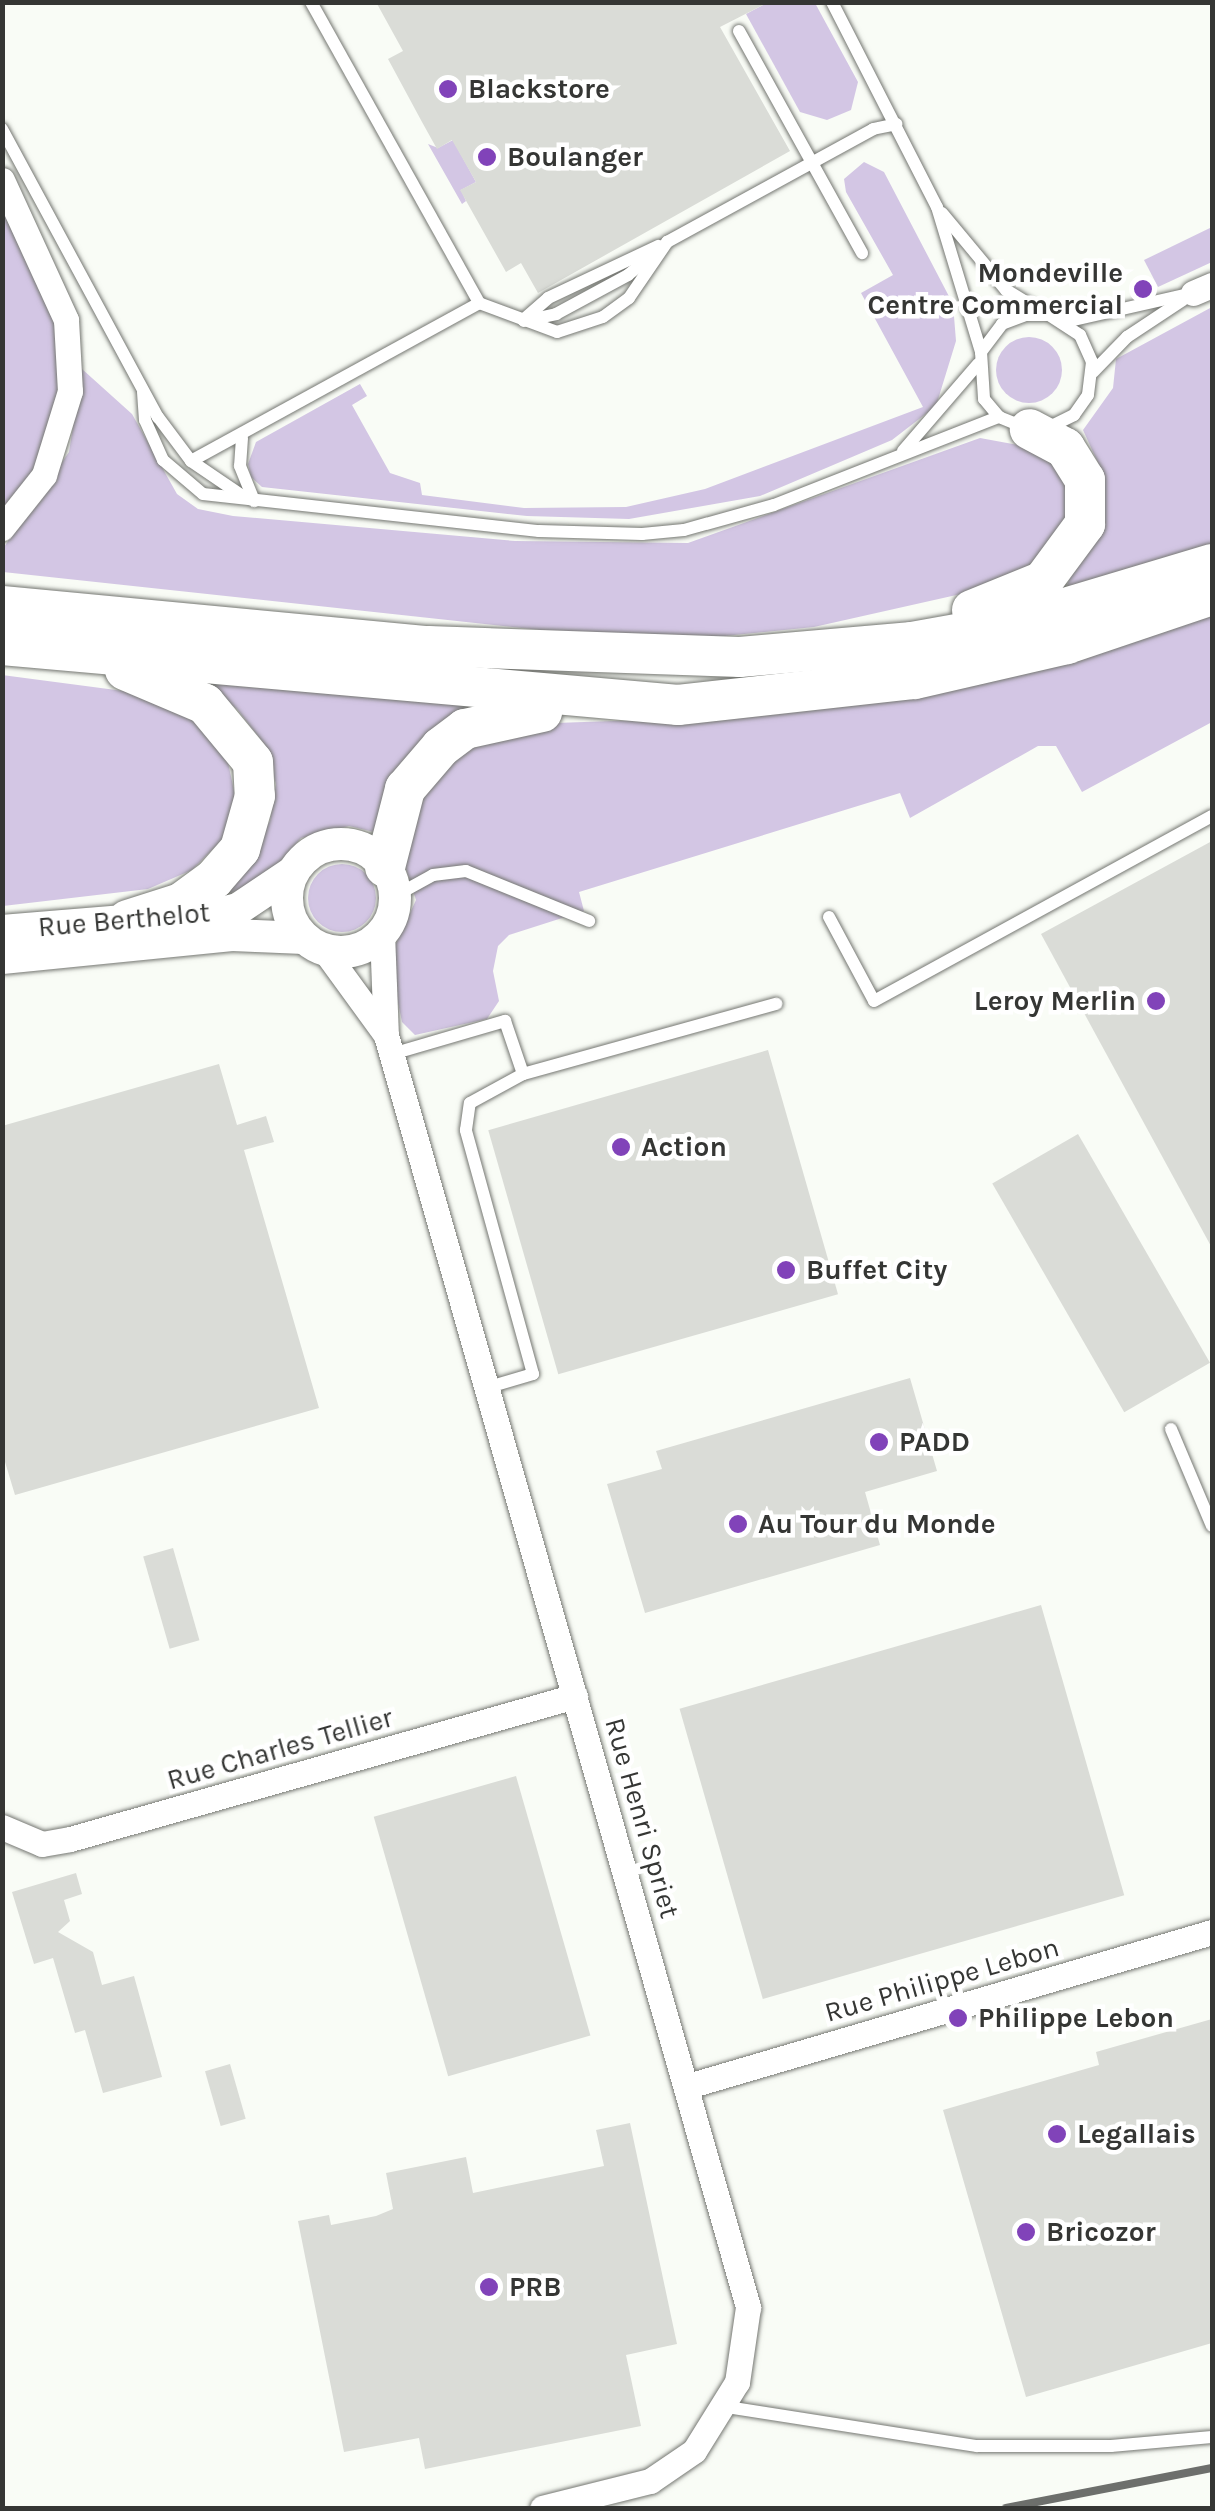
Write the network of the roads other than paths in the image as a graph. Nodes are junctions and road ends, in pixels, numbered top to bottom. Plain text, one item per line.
1 (311, 2) edge
2 (832, 2) edge
3 (739, 31) dead end
4 (896, 124) junction
5 (3, 132) edge
6 (812, 162) junction
7 (2, 180) edge
8 (937, 208) junction
9 (667, 242) junction
10 (862, 253) dead end
11 (1203, 289) edge
12 (479, 303) junction
13 (1048, 315) junction
14 (522, 322) junction
15 (1064, 322) junction
16 (979, 358) junction
17 (1093, 372) junction
18 (143, 392) junction
19 (1015, 423) junction
20 (242, 438) junction
21 (901, 453) junction
22 (191, 461) junction
23 (254, 501) junction
24 (2, 528) edge
25 (1212, 564) edge
26 (1212, 595) edge
27 (2, 606) edge
28 (18, 646) edge
29 (773, 654) junction
30 (591, 702) junction
31 (1212, 816) edge
32 (294, 872) junction
33 (390, 882) junction
34 (829, 917) dead end
35 (128, 920) junction
36 (589, 921) dead end
37 (2, 931) edge
38 (382, 933) junction
39 (314, 944) junction
40 (2, 958) edge
41 (776, 1004) dead end
42 (389, 1045) junction
43 (523, 1074) junction
44 (488, 1387) junction
45 (1170, 1429) dead end
46 (1212, 1526) edge
47 (576, 1696) junction
48 (2, 1827) edge
49 (1212, 1932) edge
50 (688, 2086) junction
51 (727, 2406) junction
52 (1212, 2436) edge
53 (542, 2508) edge

1 - 12 lane
2 - 4 lane
3 - 6 lane
4 - 6 lane
4 - 8 lane
5 - 18 lane
6 - 9 lane
6 - 10 lane
7 - 24 street
8 - 13 lane
8 - 16 lane
9 - 14 lane
9 - 14 lane
11 - 15 lane
11 - 17 lane
12 - 14 lane
12 - 20 lane
13 - 15 lane
13 - 16 lane
15 - 17 lane
16 - 19 lane
16 - 21 lane
17 - 19 lane
18 - 22 lane
18 - 23 lane
19 - 21 lane
19 - 29 main road
20 - 22 lane
20 - 23 lane
21 - 23 lane
22 - 23 lane
25 - 29 main road
26 - 30 main road
27 - 29 main road
28 - 30 main road
28 - 35 main road
30 - 33 main road
31 - 34 lane
32 - 33 street
32 - 35 street, Rue Berthelot
32 - 39 street
33 - 36 lane
33 - 38 street
35 - 37 street, Rue Berthelot
38 - 39 street
38 - 42 street
39 - 40 street, Rue Berthelot
39 - 42 street
41 - 43 lane
42 - 43 lane
42 - 44 street, Rue Henri Spriet
43 - 44 lane
44 - 47 street, Rue Henri Spriet
45 - 46 lane
47 - 48 street, Rue Charles Tellier
47 - 50 street, Rue Henri Spriet
49 - 50 street, Rue Philippe Lebon
50 - 51 street, Rue Henri Spriet
51 - 52 lane
51 - 53 street, Rue Henri Spriet

